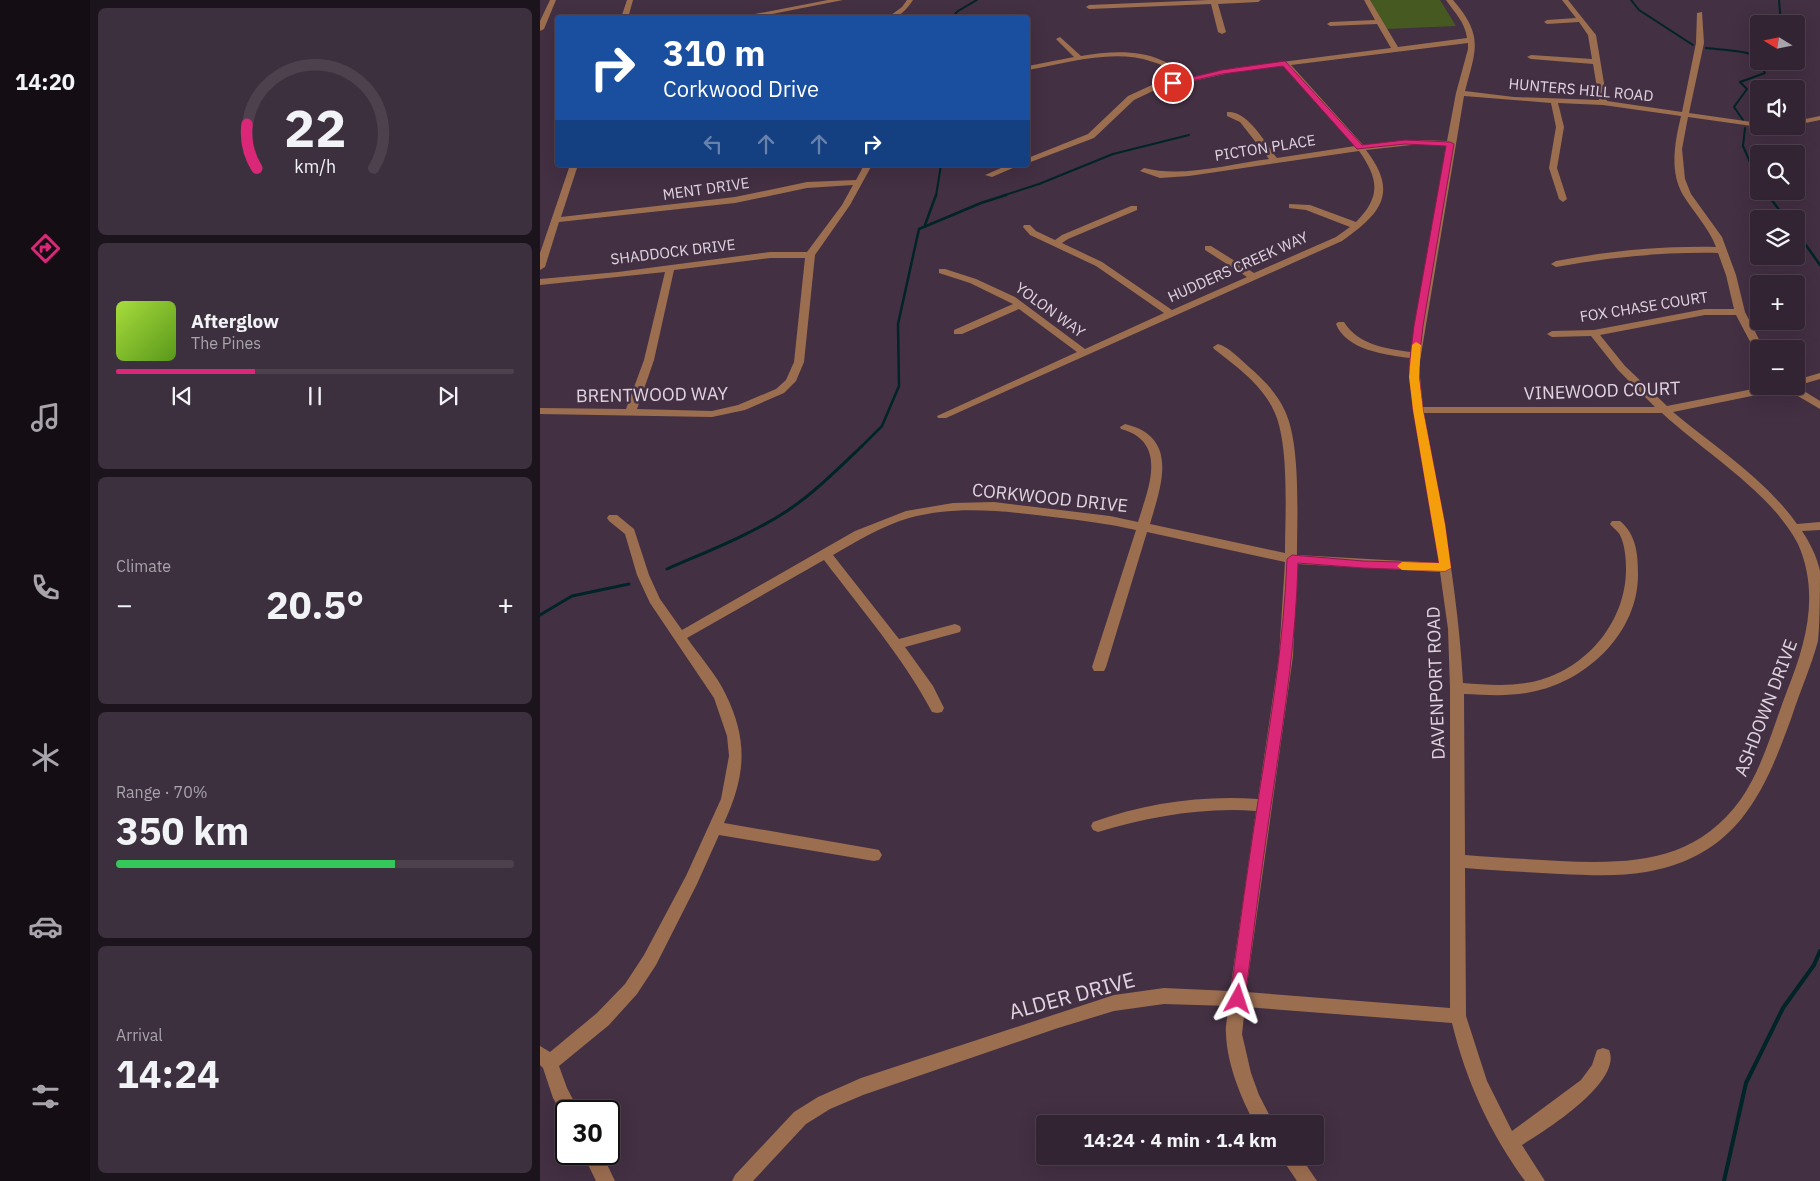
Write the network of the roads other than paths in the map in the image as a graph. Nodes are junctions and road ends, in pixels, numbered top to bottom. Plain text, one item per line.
1 (553, 0) edge
2 (630, 0) edge
3 (840, 0) edge
4 (910, 0) edge
5 (1258, 0) edge
6 (1367, 0) edge
7 (1449, 0) edge
8 (1565, 0) edge
9 (1214, 2) junction
10 (1136, 4) junction
11 (1089, 7) dead end
12 (1700, 13) dead end
13 (1138, 14) dead end
14 (625, 15) edge
15 (755, 15) edge
16 (894, 15) edge
17 (1581, 20) junction
18 (1379, 22) junction
19 (1547, 22) dead end
20 (1330, 24) dead end
21 (540, 29) edge
22 (1222, 32) dead end
23 (1060, 39) dead end
24 (1472, 40) junction
25 (1395, 49) junction
26 (1531, 57) dead end
27 (1079, 58) junction
28 (1597, 62) junction
29 (1285, 64) junction
30 (1030, 68) edge
31 (1190, 79) junction
32 (1460, 93) junction
33 (1554, 101) junction
34 (1603, 103) junction
35 (1230, 114) dead end
36 (1684, 114) junction
37 (1820, 118) edge
38 (1805, 121) edge
39 (1750, 124) edge
40 (1450, 144) junction
41 (1360, 148) junction
42 (1030, 152) edge
43 (1038, 157) junction
44 (1030, 160) edge
45 (1274, 160) junction
46 (573, 167) edge
47 (867, 167) edge
48 (1011, 167) edge
49 (1144, 171) dead end
50 (989, 175) dead end
51 (858, 182) junction
52 (1563, 199) dead end
53 (1292, 206) dead end
54 (1134, 208) dead end
55 (556, 220) junction
56 (1357, 226) junction
57 (1028, 227) dead end
58 (1056, 244) junction
59 (1208, 248) dead end
60 (1722, 250) junction
61 (810, 255) junction
62 (1556, 264) dead end
63 (540, 268) edge
64 (670, 268) junction
65 (942, 271) dead end
66 (1254, 277) junction
67 (540, 282) edge
68 (1020, 305) junction
69 (1740, 312) junction
70 (1171, 314) junction
71 (1341, 324) dead end
72 (958, 332) dead end
73 (1594, 333) junction
74 (1552, 334) dead end
75 (1754, 340) edge
76 (1218, 347) dead end
77 (1084, 353) junction
78 (1415, 356) junction
79 (1820, 376) edge
80 (1805, 381) edge
81 (1750, 393) edge
82 (1803, 395) edge
83 (1820, 406) edge
84 (1418, 410) junction
85 (1664, 410) junction
86 (540, 411) edge
87 (630, 413) junction
88 (942, 416) dead end
89 (1125, 427) dead end
90 (613, 518) dead end
91 (1616, 524) dead end
92 (1820, 526) edge
93 (1143, 527) junction
94 (1794, 528) junction
95 (825, 553) junction
96 (1292, 559) junction
97 (1445, 568) junction
98 (955, 628) dead end
99 (679, 637) junction
100 (896, 645) junction
101 (1099, 667) dead end
102 (1457, 688) junction
103 (937, 708) dead end
104 (1264, 806) junction
105 (1098, 826) dead end
106 (715, 828) junction
107 (874, 855) dead end
108 (1457, 861) junction
109 (1238, 999) junction
110 (1458, 1016) junction
111 (1603, 1056) dead end
112 (545, 1058) edge
113 (564, 1100) edge
114 (1260, 1115) edge
115 (1509, 1143) junction
116 (598, 1165) edge
117 (1296, 1165) edge
118 (606, 1181) edge
119 (741, 1181) edge
120 (1308, 1181) edge
121 (1536, 1181) edge

1 - 21 street
2 - 14 street
3 - 15 street
4 - 16 street
5 - 9 street
6 - 18 street
7 - 24 street
8 - 17 street
9 - 10 street
9 - 22 street
10 - 11 street
10 - 13 street
12 - 36 street
17 - 19 street
17 - 28 street
18 - 20 street
18 - 25 street
23 - 27 street
24 - 25 street
24 - 32 street, DAVENPORT ROAD
25 - 29 street
26 - 28 street
27 - 30 street
27 - 31 street
28 - 34 street
29 - 31 street
29 - 41 street, HUDDERS CREEK WAY
31 - 43 street
32 - 33 street, HUNTERS HILL ROAD
32 - 40 street, DAVENPORT ROAD
33 - 34 street, HUNTERS HILL ROAD
33 - 52 street
34 - 36 street, HUNTERS HILL ROAD
35 - 45 street
36 - 39 street, HUNTERS HILL ROAD
36 - 60 street
37 - 38 street
40 - 41 street, PICTON PLACE
40 - 78 street, DAVENPORT ROAD
41 - 45 street, PICTON PLACE
41 - 56 street, HUDDERS CREEK WAY
42 - 43 street
43 - 44 street
45 - 49 street, PICTON PLACE
46 - 55 street
47 - 51 street, BRENTWOOD WAY
48 - 50 street
51 - 55 street, MENT DRIVE
51 - 61 street, BRENTWOOD WAY
53 - 56 street
54 - 58 street
55 - 63 street
56 - 66 street, HUDDERS CREEK WAY
57 - 58 street
58 - 70 street
59 - 66 street
60 - 62 street
60 - 69 street
61 - 64 street, SHADDOCK DRIVE
61 - 87 street, BRENTWOOD WAY
64 - 67 street, SHADDOCK DRIVE
64 - 87 street
65 - 68 street, YOLON WAY
66 - 70 street, HUDDERS CREEK WAY
68 - 72 street
68 - 77 street, YOLON WAY
69 - 73 street, FOX CHASE COURT
69 - 75 street
70 - 77 street, HUDDERS CREEK WAY
71 - 78 street
73 - 74 street, FOX CHASE COURT
73 - 85 street, ASHDOWN DRIVE
76 - 96 street
77 - 88 street, HUDDERS CREEK WAY
78 - 84 street, DAVENPORT ROAD
79 - 80 street
81 - 85 street, VINEWOOD COURT
82 - 83 street
84 - 85 street, VINEWOOD COURT
84 - 97 street, DAVENPORT ROAD
85 - 94 street, ASHDOWN DRIVE
86 - 87 street, BRENTWOOD WAY
89 - 93 street
90 - 99 street
91 - 102 street
92 - 94 street
93 - 95 street, CORKWOOD DRIVE
93 - 96 street, CORKWOOD DRIVE
93 - 101 street
94 - 108 street, ASHDOWN DRIVE
95 - 99 street, CORKWOOD DRIVE
95 - 100 street
96 - 97 street, CORKWOOD DRIVE
96 - 104 street
97 - 102 street, DAVENPORT ROAD
98 - 100 street
99 - 106 street
100 - 103 street
102 - 108 street, DAVENPORT ROAD
104 - 105 street
104 - 109 street
106 - 107 street
106 - 112 street
108 - 110 street, DAVENPORT ROAD
109 - 110 street, ALDER DRIVE
109 - 114 street
109 - 119 street, ALDER DRIVE
110 - 115 street, DAVENPORT ROAD
111 - 115 street
112 - 113 street
115 - 121 street, DAVENPORT ROAD
116 - 118 street
117 - 120 street

